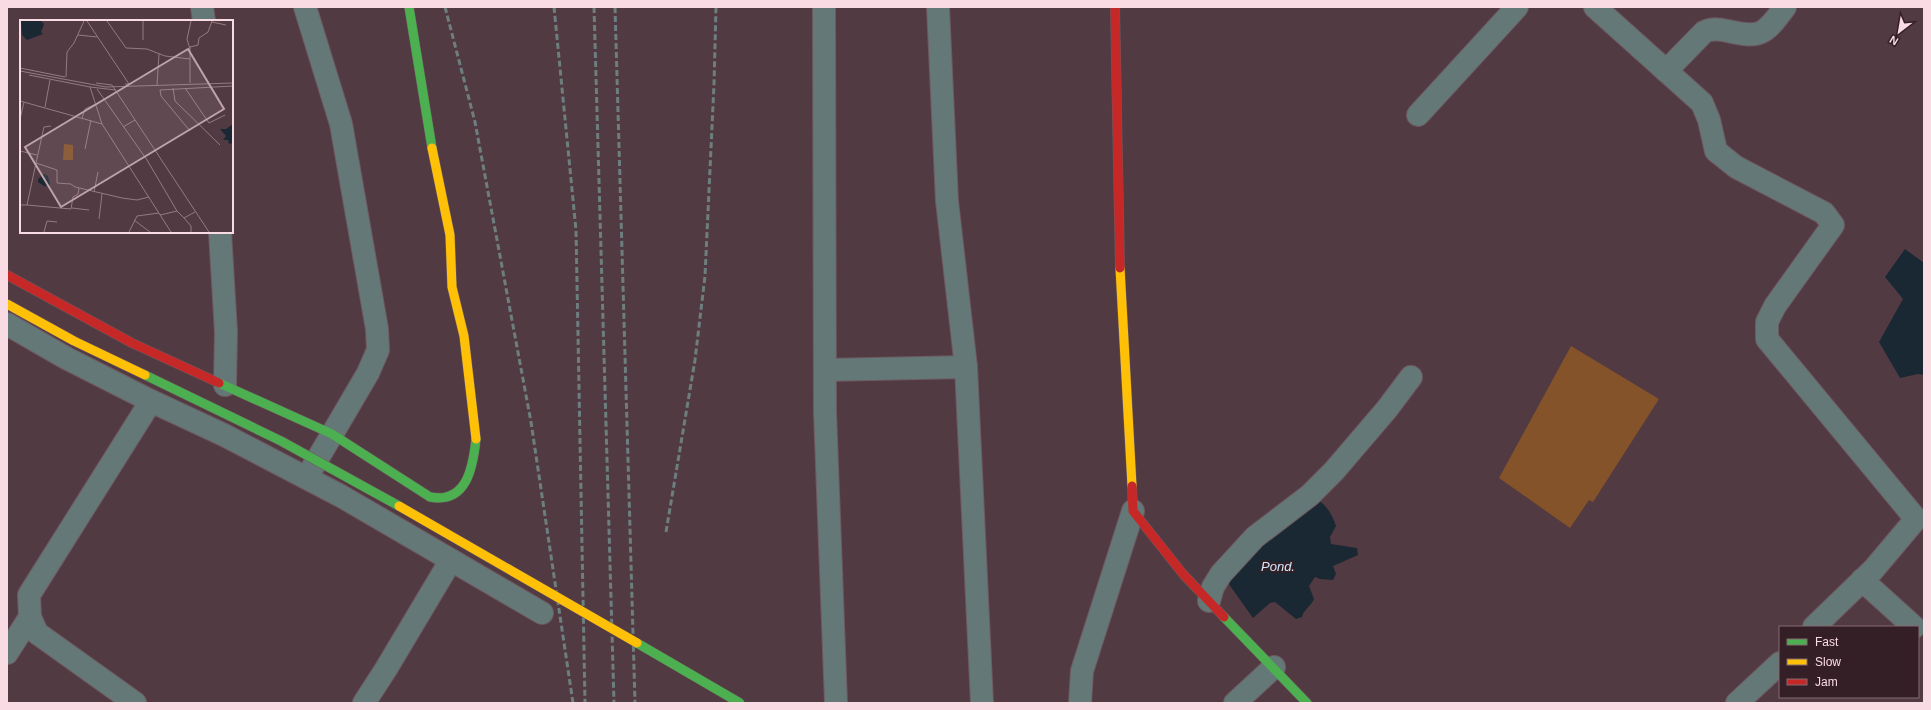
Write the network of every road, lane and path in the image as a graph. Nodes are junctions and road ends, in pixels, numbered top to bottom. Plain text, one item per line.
1 (202, 7) edge
2 (305, 7) edge
3 (409, 7) edge
4 (824, 7) edge
5 (938, 7) edge
6 (1115, 7) edge
7 (1517, 7) edge
8 (1595, 7) edge
9 (1785, 7) edge
10 (204, 20) edge
11 (1666, 72) junction
12 (1418, 114) dead end
13 (220, 233) edge
14 (7, 275) edge
15 (7, 304) edge
16 (7, 324) edge
17 (966, 367) junction
18 (825, 370) junction
19 (1411, 377) dead end
20 (225, 385) junction
21 (151, 401) junction
22 (332, 434) junction
23 (306, 478) junction
24 (1133, 511) junction
25 (1920, 515) edge
26 (451, 560) junction
27 (1862, 580) junction
28 (1209, 601) junction
29 (542, 612) dead end
30 (30, 617) junction
31 (1815, 626) edge
32 (1913, 626) edge
33 (7, 653) edge
34 (1779, 664) edge
35 (1274, 667) junction
36 (135, 703) edge
37 (364, 703) edge
38 (740, 703) edge
39 (836, 703) edge
40 (982, 703) edge
41 (1080, 703) edge
42 (1235, 703) edge
43 (1307, 703) edge
44 (1737, 703) edge

1 - 10 street
2 - 22 street
3 - 22 street
4 - 18 street
5 - 17 street
6 - 24 street
7 - 12 street
8 - 11 street
9 - 11 street
11 - 25 street
13 - 20 street
14 - 20 street
15 - 38 street, bridge
16 - 21 street
17 - 18 street
17 - 40 street
18 - 39 street
19 - 28 street
20 - 22 street
21 - 23 street
21 - 30 street
22 - 23 street
23 - 26 street
24 - 28 street
24 - 41 street
25 - 27 street
26 - 29 street
26 - 37 street
27 - 31 street
27 - 32 street
28 - 35 street
30 - 33 street
30 - 36 street
34 - 44 street
35 - 42 street
35 - 43 street

